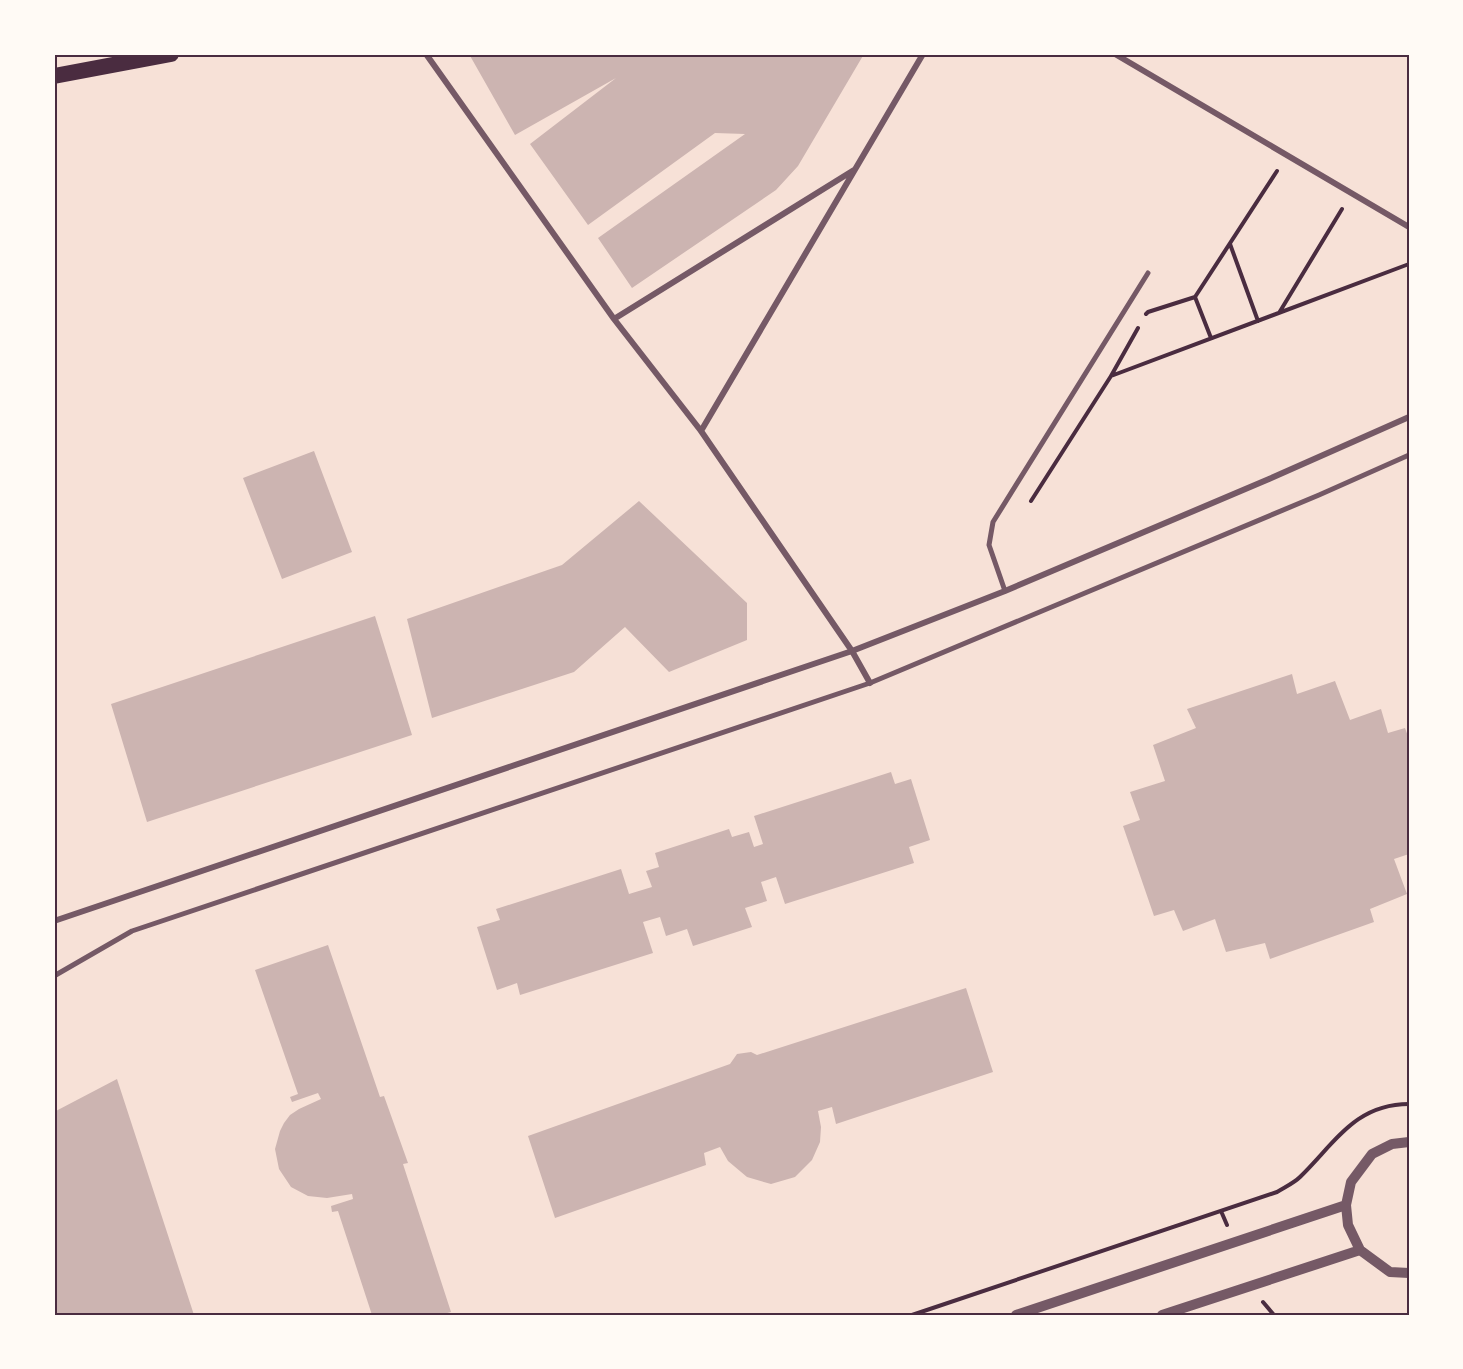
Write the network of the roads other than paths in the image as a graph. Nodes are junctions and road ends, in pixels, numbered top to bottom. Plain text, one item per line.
1 (171, 54) edge
2 (426, 54) edge
3 (923, 54) edge
4 (1115, 54) edge
5 (54, 76) edge
6 (858, 168) junction
7 (1409, 226) edge
8 (1148, 273) dead end
9 (614, 319) junction
10 (1409, 417) edge
11 (701, 430) junction
12 (1409, 455) edge
13 (1005, 591) junction
14 (852, 651) junction
15 (870, 683) junction
16 (54, 921) edge
17 (54, 976) edge
18 (1409, 1142) edge
19 (1346, 1205) junction
20 (1360, 1250) junction
21 (1409, 1273) edge
22 (1016, 1315) edge
23 (1162, 1315) edge

1 - 5 highway
2 - 9 street
3 - 6 street
4 - 7 street
6 - 9 street
6 - 11 street
8 - 13 street
9 - 11 street
10 - 13 street
11 - 14 street
12 - 15 street
13 - 14 street
14 - 15 street
14 - 16 street
15 - 17 street
18 - 19 street
19 - 20 street
19 - 22 street
20 - 21 street
20 - 23 street

